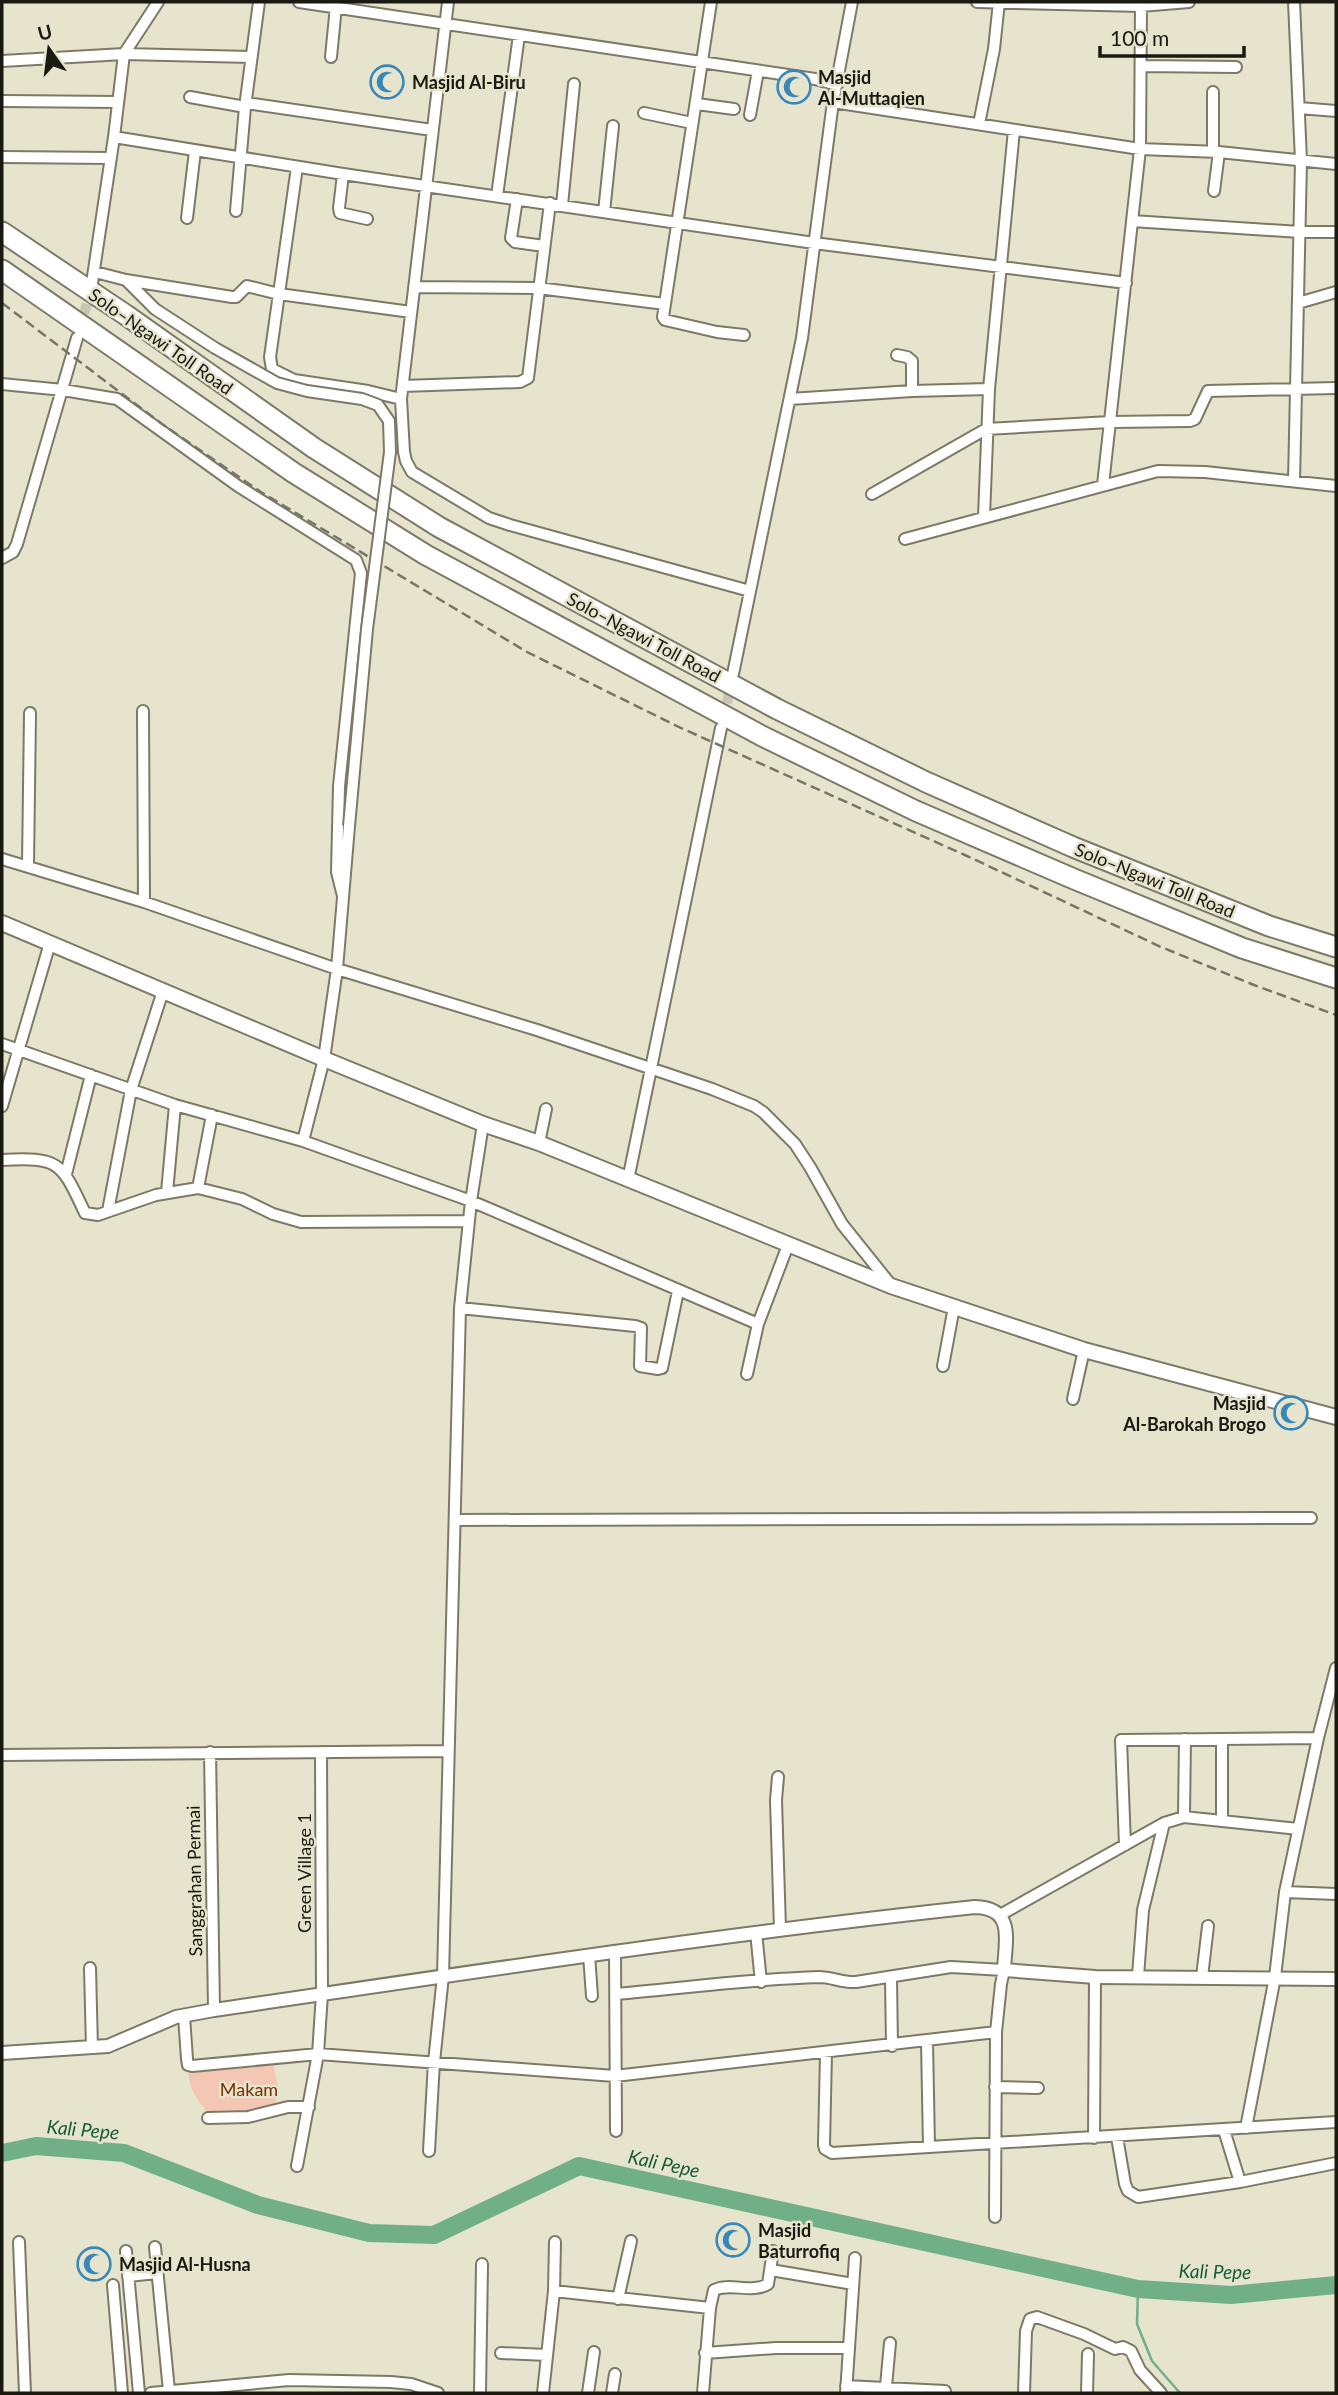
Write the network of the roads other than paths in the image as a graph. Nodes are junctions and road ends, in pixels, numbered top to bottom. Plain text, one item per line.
1 (158, 2) edge
2 (259, 2) edge
3 (299, 2) edge
4 (448, 2) edge
5 (711, 2) edge
6 (852, 2) edge
7 (977, 2) edge
8 (999, 2) edge
9 (1189, 2) edge
10 (1294, 2) edge
11 (1141, 4) edge
12 (336, 6) junction
13 (363, 6) edge
14 (445, 24) junction
15 (519, 35) junction
16 (124, 54) junction
17 (251, 57) junction
18 (331, 57) dead end
19 (2, 61) edge
20 (702, 63) junction
21 (1141, 66) junction
22 (1236, 67) dead end
23 (758, 71) junction
24 (573, 84) dead end
25 (837, 85) junction
26 (1213, 92) dead end
27 (190, 97) dead end
28 (2, 101) edge
29 (118, 102) junction
30 (834, 102) junction
31 (697, 104) junction
32 (245, 105) junction
33 (1298, 108) junction
34 (734, 109) dead end
35 (1336, 111) edge
36 (644, 113) dead end
37 (750, 115) dead end
38 (692, 123) junction
39 (979, 124) junction
40 (613, 126) dead end
41 (432, 130) junction
42 (1014, 130) junction
43 (114, 137) junction
44 (1140, 149) junction
45 (195, 151) junction
46 (1216, 152) junction
47 (2, 157) edge
48 (111, 158) junction
49 (240, 158) junction
50 (1301, 161) junction
51 (1336, 164) edge
52 (297, 167) junction
53 (343, 174) junction
54 (425, 185) junction
55 (1214, 191) dead end
56 (497, 196) junction
57 (517, 199) junction
58 (550, 203) junction
59 (562, 205) junction
60 (236, 211) dead end
61 (604, 212) junction
62 (187, 218) dead end
63 (367, 219) dead end
64 (1132, 221) junction
65 (676, 222) junction
66 (2, 232) edge
67 (1300, 232) junction
68 (1336, 232) edge
69 (814, 243) junction
70 (544, 246) junction
71 (999, 267) junction
72 (2, 270) edge
73 (126, 280) junction
74 (1126, 283) junction
75 (414, 287) junction
76 (538, 288) junction
77 (1336, 292) edge
78 (279, 294) junction
79 (1298, 303) junction
80 (665, 304) junction
81 (411, 312) junction
82 (744, 335) dead end
83 (78, 338) tunnel mouth
84 (897, 355) dead end
85 (2, 384) edge
86 (403, 386) junction
87 (1297, 388) junction
88 (1336, 388) edge
89 (989, 389) junction
90 (63, 390) junction
91 (912, 391) junction
92 (790, 398) junction
93 (401, 399) junction
94 (1110, 422) junction
95 (986, 429) junction
96 (1294, 481) junction
97 (1103, 485) junction
98 (1336, 486) edge
99 (873, 494) dead end
100 (984, 517) junction
101 (905, 539) dead end
102 (2, 558) edge
103 (750, 591) junction
104 (733, 674) tunnel mouth
105 (143, 711) dead end
106 (30, 713) dead end
107 (722, 728) tunnel mouth
108 (2, 859) edge
109 (28, 865) junction
110 (343, 896) junction
111 (144, 902) junction
112 (2, 923) edge
113 (50, 943) junction
114 (1336, 947) edge
115 (337, 969) junction
116 (1336, 978) edge
117 (163, 991) junction
118 (2, 1045) edge
119 (18, 1050) junction
120 (324, 1059) junction
121 (650, 1069) junction
122 (91, 1075) junction
123 (131, 1090) junction
124 (175, 1105) junction
125 (2, 1106) edge
126 (546, 1109) dead end
127 (212, 1115) junction
128 (483, 1124) junction
129 (303, 1141) junction
130 (539, 1143) junction
131 (2, 1160) edge
132 (66, 1174) junction
133 (628, 1180) junction
134 (198, 1188) junction
135 (167, 1192) junction
136 (471, 1201) junction
137 (107, 1210) junction
138 (470, 1221) junction
139 (788, 1245) junction
140 (891, 1286) junction
141 (678, 1291) junction
142 (954, 1307) junction
143 (460, 1308) junction
144 (758, 1324) junction
145 (1084, 1350) junction
146 (943, 1366) dead end
147 (747, 1374) dead end
148 (1073, 1399) dead end
149 (1336, 1417) edge
150 (1311, 1518) dead end
151 (456, 1520) junction
152 (1336, 1668) edge
153 (1318, 1738) junction
154 (1222, 1739) junction
155 (1185, 1740) junction
156 (448, 1751) junction
157 (210, 1752) junction
158 (321, 1752) junction
159 (2, 1755) edge
160 (778, 1777) dead end
161 (1184, 1817) junction
162 (1222, 1821) junction
163 (1164, 1823) junction
164 (1298, 1829) junction
165 (1125, 1845) junction
166 (1285, 1892) junction
167 (1336, 1894) edge
168 (1000, 1915) junction
169 (1208, 1926) dead end
170 (780, 1929) junction
171 (756, 1932) junction
172 (615, 1951) junction
173 (589, 1955) junction
174 (90, 1968) dead end
175 (1004, 1970) junction
176 (443, 1976) junction
177 (1138, 1976) junction
178 (1094, 1977) junction
179 (1202, 1977) junction
180 (1275, 1977) junction
181 (891, 1978) junction
182 (1336, 1979) edge
183 (761, 1982) junction
184 (323, 1994) junction
185 (616, 1994) junction
186 (592, 1996) dead end
187 (214, 2010) junction
188 (184, 2016) junction
189 (996, 2032) junction
190 (927, 2042) junction
191 (892, 2046) junction
192 (92, 2048) junction
193 (2, 2053) edge
194 (826, 2053) junction
195 (318, 2054) junction
196 (434, 2062) junction
197 (615, 2076) junction
198 (995, 2087) junction
199 (1038, 2088) dead end
200 (309, 2107) junction
201 (208, 2118) dead end
202 (1336, 2122) edge
203 (1246, 2128) junction
204 (1224, 2130) junction
205 (616, 2131) dead end
206 (1117, 2137) junction
207 (1094, 2138) junction
208 (994, 2144) junction
209 (929, 2147) junction
210 (429, 2151) dead end
211 (1336, 2163) edge
212 (297, 2166) dead end
213 (1240, 2182) junction
214 (995, 2217) dead end
215 (631, 2241) dead end
216 (19, 2242) dead end
217 (555, 2242) dead end
218 (155, 2247) dead end
219 (125, 2251) dead end
220 (773, 2251) dead end
221 (855, 2258) dead end
222 (482, 2264) dead end
223 (771, 2270) junction
224 (157, 2273) junction
225 (128, 2276) junction
226 (113, 2284) dead end
227 (853, 2284) junction
228 (554, 2291) junction
229 (618, 2299) junction
230 (710, 2308) junction
231 (890, 2343) dead end
232 (849, 2348) junction
233 (594, 2352) dead end
234 (501, 2353) dead end
235 (705, 2353) junction
236 (1088, 2354) dead end
237 (547, 2356) junction
238 (615, 2374) dead end
239 (271, 2380) junction
240 (368, 2381) junction
241 (887, 2386) junction
242 (846, 2390) edge
243 (169, 2391) junction
244 (945, 2391) dead end
245 (432, 2392) edge
246 (25, 2393) edge
247 (122, 2393) edge
248 (139, 2393) edge
249 (150, 2393) edge
250 (273, 2393) edge
251 (373, 2393) edge
252 (480, 2393) edge
253 (543, 2393) edge
254 (588, 2393) edge
255 (612, 2393) edge
256 (703, 2393) edge
257 (1024, 2393) edge
258 (1087, 2393) edge
259 (1161, 2393) edge

1 - 16 street
2 - 17 street
3 - 12 street
4 - 14 street
5 - 20 street
6 - 25 street
7 - 8 street
8 - 11 street
8 - 39 street
9 - 11 street
10 - 33 street
11 - 21 street
12 - 13 street
12 - 18 street
13 - 14 street
14 - 15 street
14 - 41 street
15 - 20 street
15 - 56 street
16 - 17 street
16 - 19 street
16 - 29 street
17 - 32 street
20 - 23 street
20 - 31 street
21 - 22 street
21 - 44 street
23 - 25 street
23 - 37 street
24 - 59 street
25 - 30 street
26 - 46 street
27 - 32 street
28 - 29 street
29 - 43 street
30 - 39 street
30 - 69 street
31 - 34 street
31 - 38 street
32 - 41 street
32 - 49 street
33 - 35 street
33 - 50 street
36 - 38 street
38 - 65 street
39 - 42 street
40 - 61 street
41 - 54 street
42 - 44 street
42 - 71 street
43 - 45 street
43 - 48 street
44 - 46 street
44 - 64 street
45 - 49 street
45 - 62 street
46 - 50 street
46 - 55 street
47 - 48 street
48 - 73 street
49 - 52 street
49 - 60 street
50 - 51 street
50 - 67 street
52 - 53 street
52 - 78 street
53 - 54 street
53 - 63 street
54 - 56 street
54 - 75 street
56 - 57 street
57 - 58 street
57 - 70 street
58 - 59 street
58 - 70 street
59 - 61 street
61 - 65 street
64 - 67 street
64 - 74 street
65 - 69 street
65 - 80 street
66 - 114 highway, Solo–Ngawi Toll Road
67 - 68 street
67 - 79 street
69 - 71 street
69 - 92 street
70 - 76 street
71 - 74 street
71 - 89 street
72 - 116 highway, Solo–Ngawi Toll Road
73 - 78 street
73 - 110 street, bridge
74 - 94 street
75 - 76 street
75 - 81 street
76 - 80 street
76 - 86 street
77 - 79 street
78 - 81 street
78 - 93 street
79 - 87 street
80 - 82 street
81 - 86 street
83 - 90 street
84 - 91 street
85 - 90 street
86 - 93 street
87 - 88 street
87 - 94 street
87 - 96 street
89 - 91 street
89 - 95 street
90 - 102 street
90 - 110 street
91 - 92 street
92 - 103 street
93 - 103 street
94 - 95 street
94 - 97 street
95 - 99 street
95 - 100 street
96 - 97 street
96 - 98 street
97 - 100 street
100 - 101 street
103 - 104 street
105 - 111 street
106 - 109 street
107 - 121 street
108 - 109 street
109 - 111 street
110 - 115 street
111 - 115 street
112 - 113 main road
113 - 117 main road
113 - 119 street
115 - 120 street
115 - 121 street
117 - 120 main road
117 - 123 street
118 - 119 street
119 - 122 street
119 - 125 street
120 - 128 main road
120 - 129 street
121 - 133 street
121 - 140 street
122 - 123 street
122 - 132 street
123 - 124 street
123 - 137 street
124 - 127 street
124 - 135 street
126 - 130 street
127 - 129 street
127 - 134 street
128 - 130 main road
128 - 136 street
129 - 136 street
130 - 133 main road
131 - 132 street
132 - 137 street
133 - 139 main road
134 - 135 street
134 - 138 street
135 - 137 street
136 - 138 street
136 - 141 street
138 - 143 street
139 - 140 main road
139 - 144 street
140 - 142 main road
141 - 143 street
141 - 144 street
142 - 145 main road
142 - 146 street
143 - 151 street
144 - 147 street
145 - 148 street
145 - 149 main road
150 - 151 street
151 - 156 street
152 - 153 street
153 - 154 street
153 - 164 street
154 - 155 street
154 - 162 street
155 - 161 street
155 - 165 street
156 - 158 street
156 - 176 street
157 - 158 street
157 - 159 street
157 - 187 street, Sanggrahan Permai
158 - 184 street, Green Village 1
160 - 170 street
161 - 162 street
161 - 163 street
162 - 164 street
163 - 165 street
163 - 177 street
164 - 166 street
165 - 168 street
166 - 167 street
166 - 180 street
168 - 170 street
168 - 175 street
169 - 179 street
170 - 171 street
171 - 172 street
171 - 183 street
172 - 173 street
172 - 185 street
173 - 176 street
173 - 186 street
174 - 192 street
175 - 178 street
175 - 181 street
175 - 189 street
176 - 184 street
176 - 196 street
177 - 178 street
177 - 179 street
178 - 207 street
179 - 180 street
180 - 182 street
180 - 203 street
181 - 183 street
181 - 191 street
183 - 185 street
184 - 187 street
184 - 195 street, Green Village 1
185 - 197 street
187 - 188 street
188 - 192 street
188 - 195 street
189 - 190 street
189 - 198 street
190 - 191 street
190 - 209 street
191 - 194 street
192 - 193 street
194 - 197 street
194 - 209 street
195 - 196 street
195 - 200 street, Green Village 1
196 - 197 street
196 - 210 street
197 - 205 street
198 - 199 street
198 - 208 street
200 - 201 street
200 - 212 street, Green Village 1
202 - 203 street
203 - 204 street
204 - 206 street
204 - 213 street
206 - 207 street
206 - 213 street
207 - 208 street
208 - 209 street
208 - 214 street
211 - 213 street
215 - 229 street
216 - 246 street
217 - 228 street
218 - 224 street
219 - 225 street
220 - 223 street
221 - 227 street
222 - 252 street
223 - 227 street
223 - 230 street
224 - 225 street
224 - 243 street
225 - 248 street
226 - 247 street
227 - 232 street
228 - 229 street
228 - 237 street
229 - 230 street
230 - 235 street
231 - 241 street
232 - 235 street
232 - 242 street
233 - 254 street
234 - 237 street
235 - 256 street
236 - 258 street
237 - 253 street
238 - 255 street
239 - 240 street
239 - 243 street
239 - 250 street
240 - 245 street
240 - 251 street
241 - 242 street
241 - 244 street
243 - 249 street
257 - 259 street

